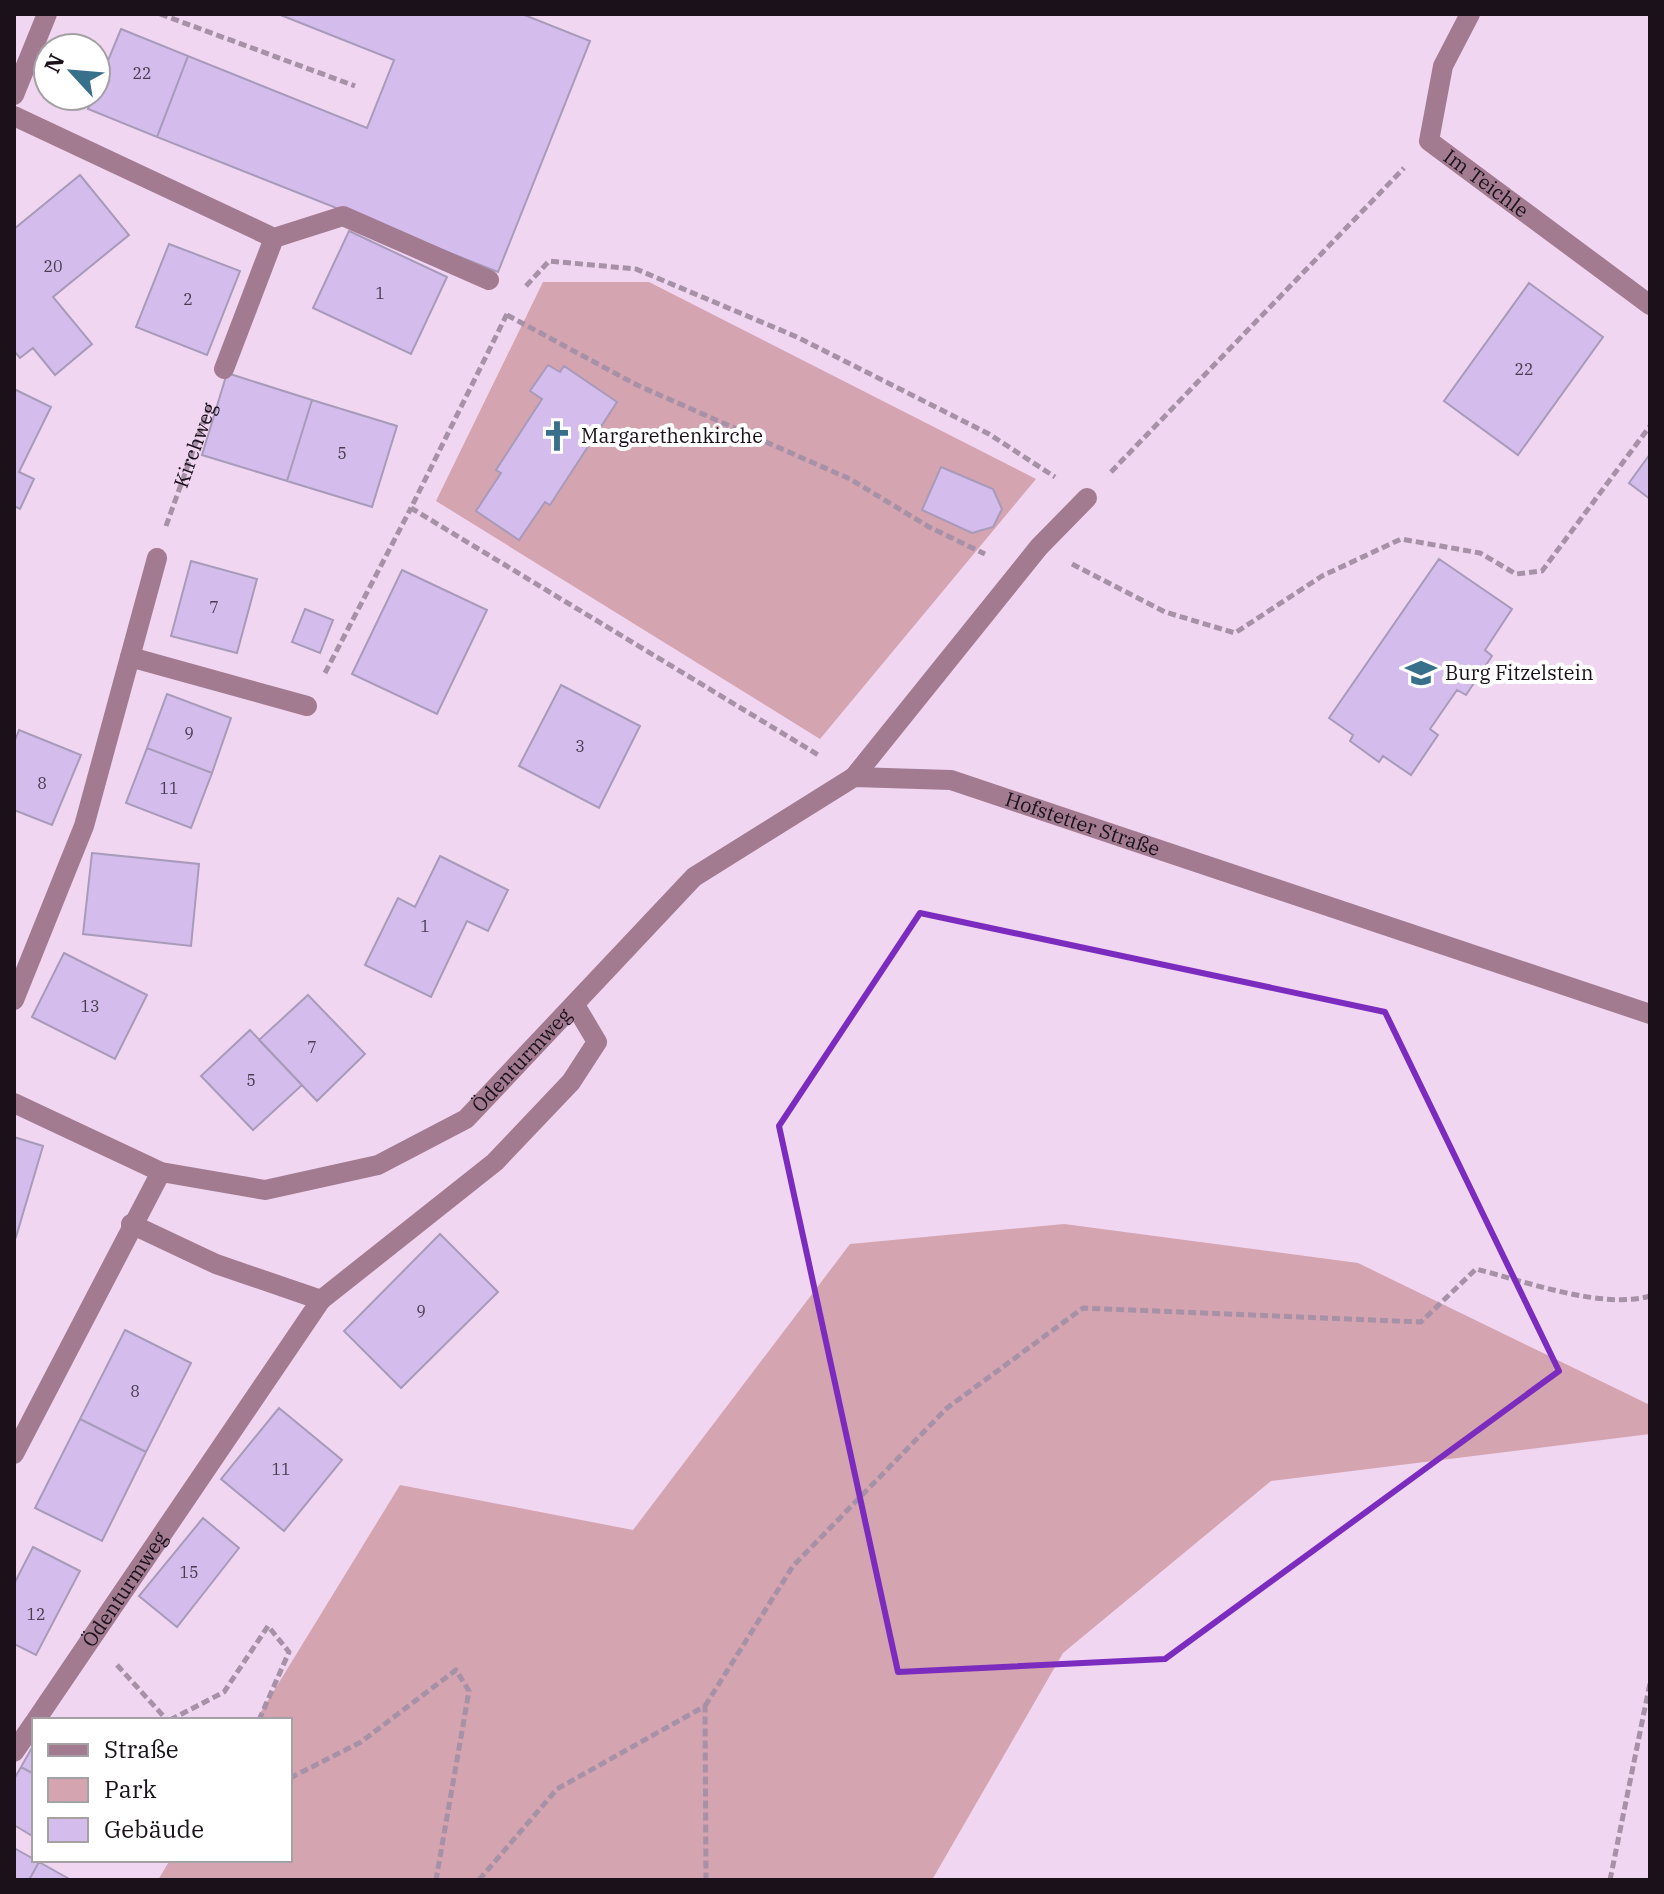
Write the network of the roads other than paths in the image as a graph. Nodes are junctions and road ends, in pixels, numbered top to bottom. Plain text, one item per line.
1 (47, 14) edge
2 (1470, 14) edge
3 (14, 95) edge
4 (14, 116) edge
5 (274, 238) junction
6 (489, 280) road end
7 (1650, 305) edge
8 (224, 369) road end
9 (1087, 498) road end
10 (157, 558) road end
11 (130, 657) junction
12 (307, 706) road end
13 (854, 777) junction
14 (14, 1000) edge
15 (575, 1005) junction
16 (1650, 1014) edge
17 (14, 1103) edge
18 (161, 1172) junction
19 (131, 1224) junction
20 (321, 1300) junction
21 (14, 1454) edge
22 (38, 1718) edge
23 (32, 1726) edge
24 (14, 1752) edge

1 - 3 street
2 - 7 street, Im Teichle
4 - 5 street
5 - 6 street
5 - 8 street
9 - 13 street
10 - 11 street
11 - 12 street
11 - 14 street
13 - 15 street
13 - 16 street, Hofstetter Straße
15 - 18 street, Ödenturmweg
15 - 20 street, Ödenturmweg
17 - 18 street, Ödenturmweg
18 - 19 street
19 - 20 street
19 - 21 street
20 - 22 street, Ödenturmweg
23 - 24 street, Ödenturmweg

